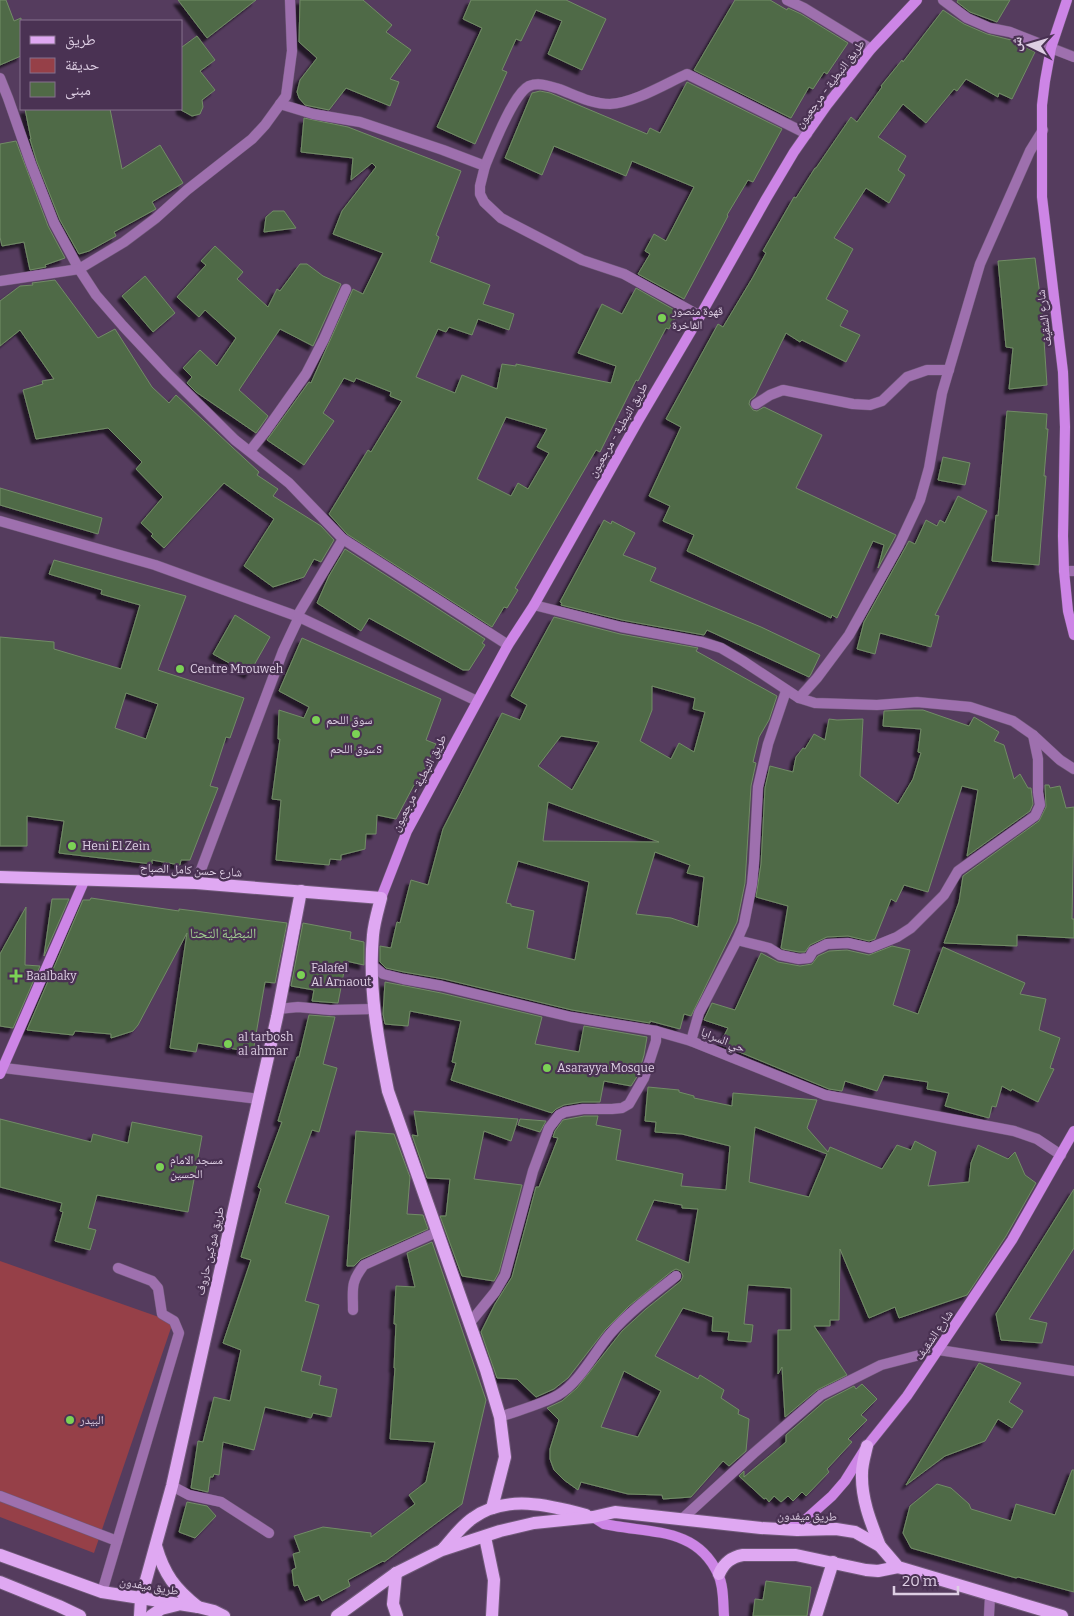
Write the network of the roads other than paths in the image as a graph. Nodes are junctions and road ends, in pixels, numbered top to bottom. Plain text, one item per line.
1 (290, 0) edge
2 (787, 0) edge
3 (917, 0) edge
4 (943, 0) edge
5 (1067, 0) edge
6 (1051, 48) junction
7 (871, 49) junction
8 (1074, 57) edge
9 (0, 78) edge
10 (280, 104) junction
11 (1043, 130) junction
12 (807, 134) junction
13 (485, 166) junction
14 (79, 269) junction
15 (0, 281) edge
16 (346, 289) dead end
17 (700, 316) junction
18 (950, 370) junction
19 (756, 404) dead end
20 (250, 451) junction
21 (0, 521) edge
22 (342, 539) junction
23 (1069, 571) edge
24 (534, 605) junction
25 (299, 617) junction
26 (1074, 635) edge
27 (508, 645) junction
28 (786, 691) junction
29 (798, 698) junction
30 (477, 701) junction
31 (1033, 735) junction
32 (1074, 769) edge
33 (0, 877) edge
34 (85, 879) junction
35 (196, 883) junction
36 (301, 890) junction
37 (381, 898) junction
38 (737, 940) junction
39 (371, 964) junction
40 (278, 1009) junction
41 (374, 1009) junction
42 (656, 1031) junction
43 (691, 1041) junction
44 (2, 1071) edge
45 (259, 1099) junction
46 (1074, 1131) edge
47 (1061, 1155) junction
48 (437, 1232) junction
49 (118, 1268) dead end
50 (676, 1276) dead end
51 (353, 1310) dead end
52 (469, 1324) junction
53 (939, 1350) junction
54 (1074, 1371) edge
55 (500, 1417) junction
56 (867, 1446) junction
57 (172, 1486) junction
58 (0, 1496) edge
59 (492, 1508) junction
60 (593, 1517) junction
61 (682, 1519) junction
62 (788, 1529) junction
63 (269, 1533) dead end
64 (485, 1537) junction
65 (117, 1541) junction
66 (156, 1546) junction
67 (880, 1546) junction
68 (442, 1550) junction
69 (0, 1555) edge
70 (833, 1562) junction
71 (898, 1567) junction
72 (396, 1573) junction
73 (719, 1574) junction
74 (0, 1582) edge
75 (102, 1592) junction
76 (990, 1596) junction
77 (141, 1598) junction
78 (179, 1605) junction
79 (198, 1607) junction
80 (80, 1616) edge
81 (140, 1616) edge
82 (152, 1616) edge
83 (224, 1616) edge
84 (337, 1616) edge
85 (397, 1616) edge
86 (492, 1616) edge
87 (724, 1616) edge
88 (816, 1616) edge
89 (989, 1616) edge
90 (1062, 1616) edge

1 - 10 street
2 - 7 street
3 - 7 main road, طريق النبطية - مرجعيون
4 - 6 street
5 - 6 main road, شارع الشقيف
6 - 8 street
6 - 11 main road, شارع الشقيف
7 - 12 main road, طريق النبطية - مرجعيون
9 - 14 street
10 - 13 street
10 - 14 street
11 - 18 street
11 - 23 main road, شارع الشقيف
12 - 13 street
12 - 17 main road, طريق النبطية - مرجعيون
13 - 17 street
14 - 15 street
14 - 20 street
16 - 20 street
17 - 24 main road, طريق النبطية - مرجعيون
18 - 19 street
18 - 29 street
20 - 22 street
21 - 25 street
22 - 25 street
22 - 27 street
23 - 26 main road, شارع الشقيف
24 - 27 main road, طريق النبطية - مرجعيون
24 - 28 street
25 - 30 street
25 - 35 street
27 - 30 main road, طريق النبطية - مرجعيون
28 - 29 street
28 - 38 street
29 - 31 street
30 - 37 main road, طريق النبطية - مرجعيون
31 - 32 street
31 - 38 street
33 - 34 main road, شارع حسن كامل الصباح
34 - 35 main road, شارع حسن كامل الصباح
34 - 44 main road
35 - 36 main road, شارع حسن كامل الصباح
36 - 37 main road, شارع حسن كامل الصباح
36 - 40 main road, طريق شوكين حاروف
37 - 39 main road
38 - 43 street
39 - 41 main road
39 - 42 street, حي السرايا
40 - 41 street
40 - 45 main road, طريق شوكين حاروف
41 - 48 main road
42 - 43 street, حي السرايا
42 - 52 street
43 - 47 street, حي السرايا
44 - 45 street
45 - 57 main road, طريق شوكين حاروف
46 - 47 main road, شارع الشقيف
47 - 53 main road, شارع الشقيف
48 - 51 street
48 - 52 main road
49 - 65 street
50 - 55 street
52 - 55 main road
53 - 54 street
53 - 56 main road, شارع الشقيف
53 - 61 street
55 - 59 main road
56 - 62 main road, شارع الشقيف
56 - 67 main road
57 - 63 street
57 - 66 main road, طريق شوكين حاروف
58 - 65 street
59 - 60 main road, طريق ميفدون
59 - 68 main road, طريق ميفدون
60 - 61 main road, طريق ميفدون
60 - 64 main road, طريق ميفدون
60 - 73 main road
61 - 62 main road, طريق ميفدون
62 - 67 main road, طريق ميفدون
64 - 68 main road, طريق ميفدون
64 - 86 main road
65 - 75 street
66 - 77 main road, طريق شوكين حاروف
66 - 79 main road
67 - 71 main road, طريق ميفدون
68 - 72 main road, طريق ميفدون
69 - 75 main road, طريق ميفدون
70 - 71 main road
70 - 73 main road
70 - 88 main road
71 - 76 main road
72 - 84 main road, طريق ميفدون
72 - 85 main road
73 - 87 main road
74 - 80 main road
75 - 77 main road, طريق ميفدون
76 - 89 street
76 - 90 main road
77 - 78 main road, طريق ميفدون
77 - 81 main road, طريق شوكين حاروف
78 - 79 main road, طريق ميفدون
78 - 82 main road
79 - 83 main road, طريق ميفدون

